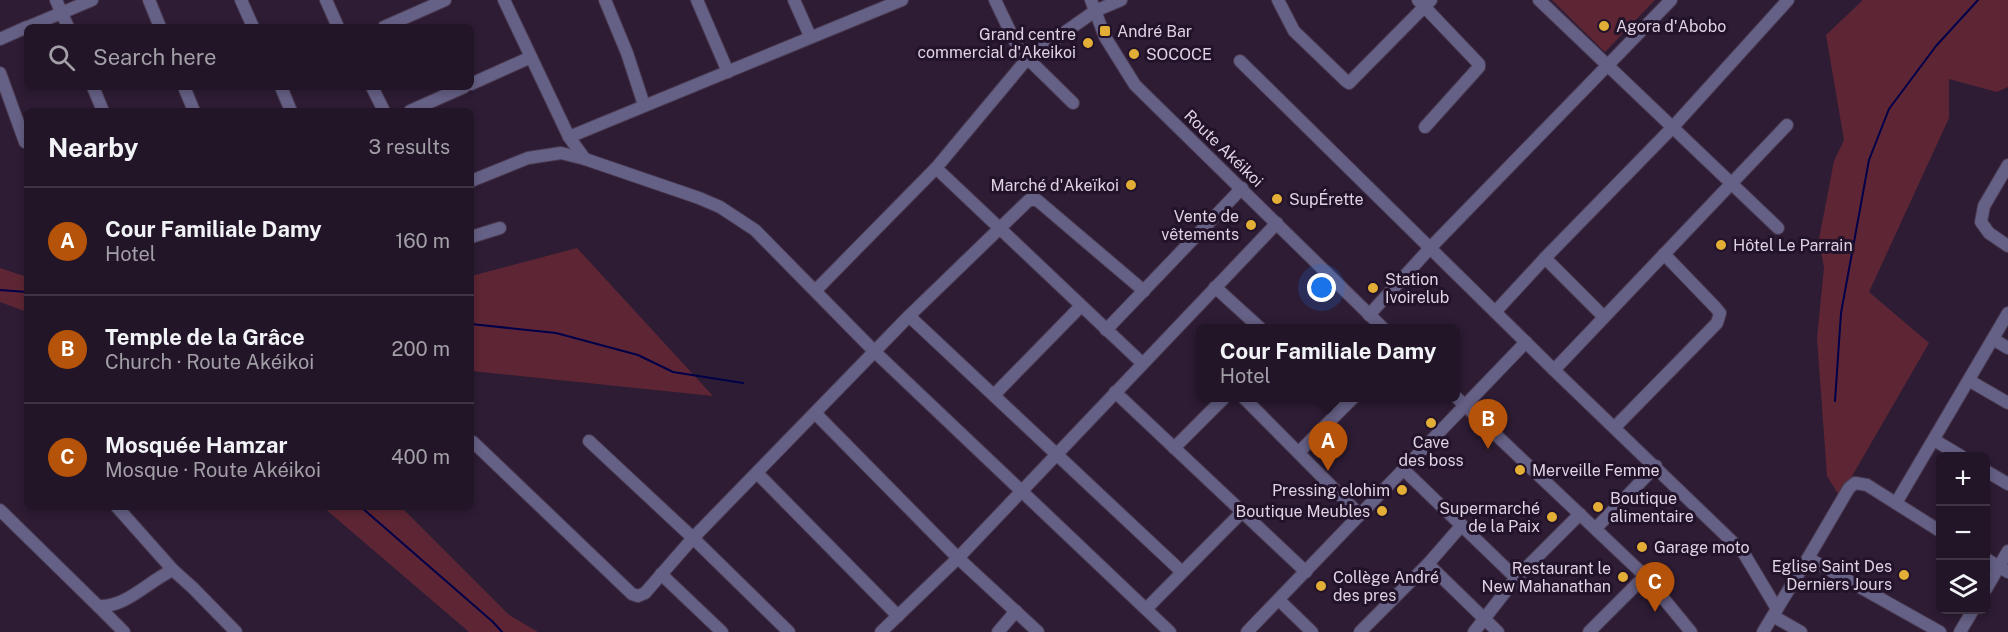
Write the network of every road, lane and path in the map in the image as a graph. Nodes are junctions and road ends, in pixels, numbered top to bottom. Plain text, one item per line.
1 (56, 0) edge
2 (92, 0) edge
3 (149, 0) edge
4 (241, 0) edge
5 (326, 0) edge
6 (446, 0) edge
7 (504, 0) edge
8 (605, 0) edge
9 (697, 0) edge
10 (794, 0) edge
11 (902, 0) edge
12 (994, 0) edge
13 (1121, 0) edge
14 (1278, 0) edge
15 (1539, 0) edge
16 (1671, 0) edge
17 (1788, 0) edge
18 (1424, 2) edge
19 (1093, 5) edge
20 (62, 12) junction
21 (35, 24) edge
22 (67, 24) edge
23 (159, 24) edge
24 (252, 24) edge
25 (337, 24) edge
26 (391, 24) edge
27 (24, 29) edge
28 (810, 36) junction
29 (0, 39) edge
30 (531, 57) junction
31 (1027, 59) junction
32 (1240, 61) dead end
33 (1606, 66) junction
34 (728, 72) junction
35 (0, 73) edge
36 (474, 83) edge
37 (94, 90) edge
38 (185, 90) edge
39 (282, 90) edge
40 (374, 90) edge
41 (457, 90) edge
42 (1073, 103) dead end
43 (644, 105) junction
44 (102, 108) edge
45 (193, 108) edge
46 (290, 108) edge
47 (382, 108) edge
48 (417, 108) edge
49 (1787, 125) dead end
50 (1425, 127) dead end
51 (1672, 128) junction
52 (569, 137) junction
53 (24, 139) edge
54 (585, 159) junction
55 (2008, 165) edge
56 (936, 168) junction
57 (474, 180) edge
58 (1731, 183) junction
59 (1242, 188) junction
60 (1277, 223) junction
61 (500, 228) dead end
62 (998, 228) junction
63 (1778, 228) dead end
64 (474, 236) edge
65 (2008, 246) edge
66 (1431, 247) junction
67 (1664, 254) junction
68 (1545, 258) junction
69 (1215, 287) junction
70 (816, 290) junction
71 (1144, 291) junction
72 (1081, 306) junction
73 (1496, 311) junction
74 (2008, 313) edge
75 (1369, 315) junction
76 (909, 316) junction
77 (1604, 317) junction
78 (1256, 324) edge
79 (1379, 324) edge
80 (1106, 330) junction
81 (1994, 339) junction
82 (1526, 342) junction
83 (2008, 348) edge
84 (875, 352) junction
85 (1142, 363) junction
86 (1554, 370) junction
87 (1970, 381) junction
88 (1115, 392) junction
89 (994, 395) junction
90 (1220, 402) edge
91 (1248, 402) edge
92 (1334, 402) edge
93 (1349, 402) edge
94 (1460, 402) edge
95 (2008, 403) edge
96 (1465, 406) junction
97 (1341, 409) junction
98 (816, 413) junction
99 (1615, 427) junction
100 (1934, 440) junction
101 (589, 441) dead end
102 (474, 443) edge
103 (1174, 448) junction
104 (1299, 452) junction
105 (1954, 452) edge
106 (1057, 453) junction
107 (1656, 466) junction
108 (1404, 471) junction
109 (757, 473) junction
110 (1990, 473) edge
111 (2008, 484) edge
112 (1021, 490) junction
113 (1896, 503) junction
114 (0, 510) edge
115 (120, 510) edge
116 (1241, 513) junction
117 (1580, 514) junction
118 (1360, 515) junction
119 (1462, 525) junction
120 (1596, 528) junction
121 (1936, 528) edge
122 (693, 538) junction
123 (2008, 551) edge
124 (958, 558) junction
125 (1808, 558) junction
126 (1988, 560) edge
127 (1428, 564) junction
128 (173, 570) junction
129 (2003, 570) edge
130 (1182, 572) junction
131 (1306, 573) junction
132 (661, 574) junction
133 (1645, 576) junction
134 (1516, 578) junction
135 (1990, 585) edge
136 (1279, 600) junction
137 (98, 606) junction
138 (1146, 609) junction
139 (1016, 611) junction
140 (1775, 612) junction
141 (1970, 614) edge
142 (898, 616) junction
143 (1486, 620) junction
144 (123, 632) edge
145 (236, 632) edge
146 (722, 632) edge
147 (789, 632) edge
148 (881, 632) edge
149 (998, 632) edge
150 (1038, 632) edge
151 (1170, 632) edge
152 (1247, 632) edge
153 (1312, 632) edge
154 (1360, 632) edge
155 (1474, 632) edge
156 (1498, 632) edge
157 (1589, 632) edge
158 (1691, 632) edge
159 (1763, 632) edge
160 (1801, 632) edge
161 (1940, 632) edge
162 (1960, 632) edge

1 - 20 street
2 - 20 street
3 - 23 street
4 - 24 street
5 - 25 street
6 - 26 street
7 - 30 street
8 - 43 street
9 - 34 street
10 - 28 street
11 - 28 street
12 - 31 street
13 - 19 street
14 - 18 street
15 - 33 street
16 - 33 street
17 - 51 street
18 - 50 street
19 - 31 street
19 - 59 street, Route Akéikoi
20 - 21 street
20 - 22 street
27 - 29 street
28 - 34 street
30 - 36 street
30 - 52 street
31 - 42 street
31 - 56 street
32 - 66 street
33 - 51 street
33 - 66 street
34 - 43 street
35 - 53 street
37 - 44 street
38 - 45 street
39 - 46 street
40 - 47 street
41 - 48 street
43 - 52 street
49 - 58 street
51 - 58 street
51 - 68 street
52 - 54 street
54 - 57 street
54 - 70 street
55 - 65 street
56 - 62 street
56 - 70 street
58 - 63 street
58 - 67 street
59 - 60 street, Route Akéikoi
59 - 71 street
60 - 69 street
60 - 75 street, Route Akéikoi
61 - 64 street
62 - 71 street
62 - 72 street
62 - 76 street
66 - 73 street
66 - 75 street
67 - 77 street
67 - 99 street
68 - 73 street
68 - 77 street
69 - 78 street
69 - 85 street
70 - 84 street
71 - 80 street
72 - 80 street
72 - 89 street
73 - 82 street
74 - 81 street
75 - 79 street, Route Akéikoi
76 - 84 street
76 - 89 street
77 - 86 street
80 - 85 street
81 - 83 street
81 - 87 street
82 - 86 street
82 - 96 street
84 - 98 street
84 - 112 street
85 - 88 street
86 - 99 street
87 - 95 street
87 - 100 street
88 - 103 street
88 - 106 street
89 - 106 street
90 - 103 street
91 - 104 street
92 - 97 street
93 - 97 street
94 - 96 street
96 - 108 street
96 - 117 street
97 - 104 street
98 - 109 street
98 - 124 street
99 - 107 street
100 - 105 street
100 - 113 street
101 - 122 street
102 - 132 street
103 - 116 street
104 - 118 street
106 - 112 street
106 - 130 street
107 - 120 street
107 - 140 street
108 - 118 street
108 - 119 street
109 - 122 street
109 - 142 street
110 - 111 street
112 - 124 street
112 - 138 street
113 - 121 street
113 - 125 street
114 - 137 street
115 - 128 street
116 - 130 street
116 - 131 street
117 - 120 street
117 - 134 street
118 - 131 street
119 - 127 street
119 - 134 street
120 - 133 street
122 - 132 street
122 - 147 street
123 - 129 street
124 - 139 street
124 - 142 street
125 - 140 street
125 - 161 street
126 - 129 street
127 - 143 street
127 - 154 street
128 - 137 street
128 - 145 street
129 - 135 street
130 - 138 street
131 - 136 street
132 - 146 street
133 - 157 street
133 - 158 street
134 - 143 street
136 - 152 street
136 - 153 street
137 - 144 street
138 - 151 street
139 - 149 street
139 - 150 street
140 - 159 street
140 - 160 street
141 - 162 street
142 - 148 street
143 - 155 street
143 - 156 street

